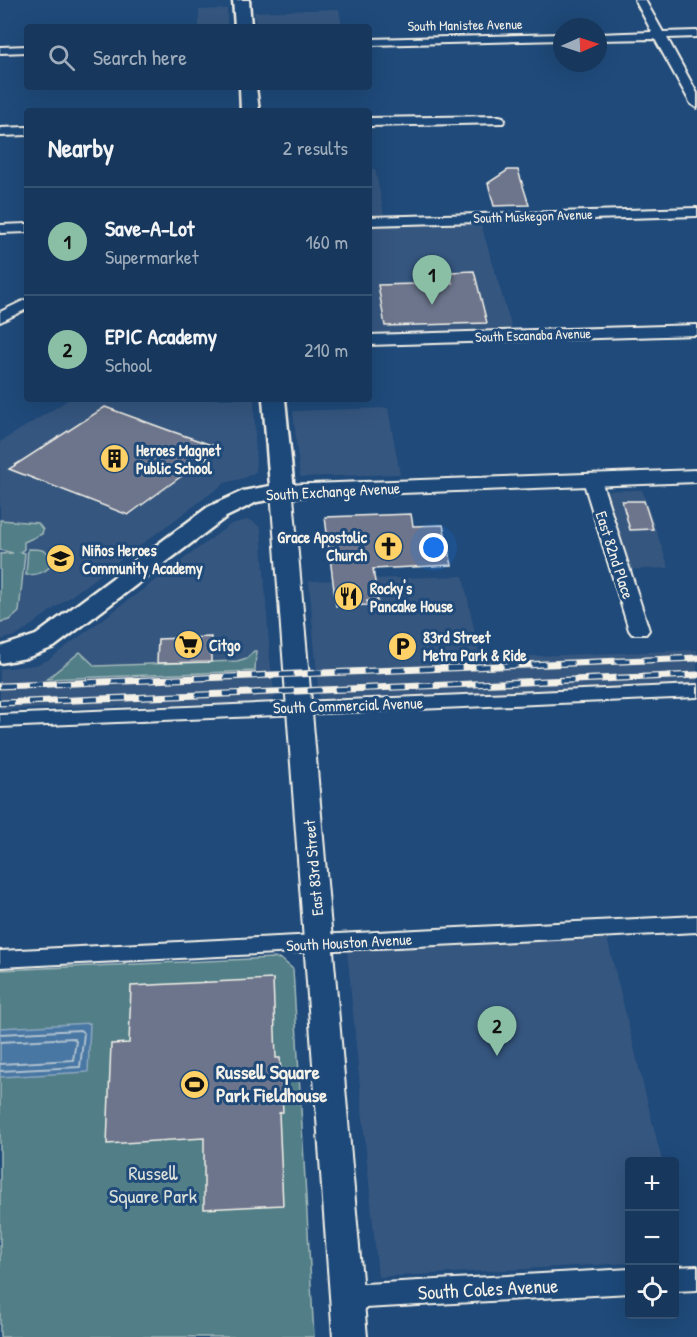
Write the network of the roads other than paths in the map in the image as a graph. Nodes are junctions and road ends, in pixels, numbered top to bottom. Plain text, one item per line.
1 (241, 0) edge
2 (640, 0) edge
3 (243, 24) edge
4 (697, 34) edge
5 (659, 35) junction
6 (553, 37) edge
7 (607, 37) edge
8 (372, 42) edge
9 (24, 49) edge
10 (0, 50) edge
11 (248, 90) edge
12 (697, 104) edge
13 (250, 108) edge
14 (499, 120) dead end
15 (372, 122) edge
16 (24, 131) edge
17 (0, 132) edge
18 (697, 212) edge
19 (372, 221) edge
20 (24, 228) edge
21 (0, 229) edge
22 (24, 305) edge
23 (0, 318) edge
24 (697, 330) edge
25 (372, 340) edge
26 (274, 402) edge
27 (697, 476) edge
28 (592, 480) junction
29 (282, 491) junction
30 (639, 630) dead end
31 (8, 653) edge
32 (697, 691) edge
33 (298, 707) junction
34 (0, 721) edge
35 (697, 924) edge
36 (320, 944) junction
37 (0, 959) edge
38 (697, 1278) edge
39 (679, 1279) edge
40 (625, 1281) edge
41 (347, 1297) junction
42 (350, 1337) edge

1 - 3 main road
2 - 5 street
4 - 5 street
5 - 7 street
5 - 12 street
6 - 8 street, South Manistee Avenue
9 - 10 street
11 - 13 main road
14 - 15 street
16 - 17 street
18 - 19 street, South Muskegon Avenue
20 - 21 street
22 - 23 street
24 - 25 street, South Escanaba Avenue
26 - 29 main road, East 83rd Street
27 - 28 street, South Exchange Avenue
28 - 29 street, South Exchange Avenue
28 - 30 street, East 82nd Place
29 - 31 main road, South Exchange Avenue
29 - 33 street, East 83rd Street
32 - 33 street, South Commercial Avenue
33 - 34 street, South Commercial Avenue
33 - 36 street, East 83rd Street
35 - 36 street, South Houston Avenue
36 - 37 street, South Houston Avenue
36 - 41 street, East 83rd Street
38 - 39 street
40 - 41 street, South Coles Avenue
41 - 42 street, East 83rd Street

